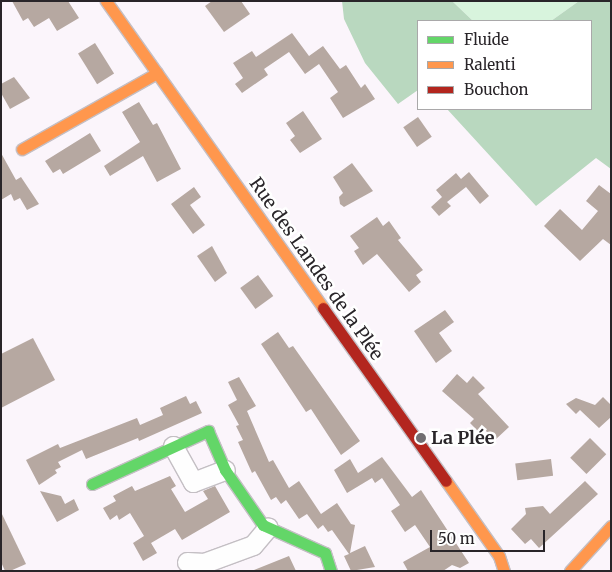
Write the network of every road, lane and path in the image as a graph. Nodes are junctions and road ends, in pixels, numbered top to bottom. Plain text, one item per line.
1 (106, 1) edge
2 (157, 73) junction
3 (22, 149) dead end
4 (173, 446) junction
5 (225, 470) junction
6 (92, 484) dead end
7 (611, 526) edge
8 (268, 527) junction
9 (599, 540) junction
10 (499, 556) junction
11 (187, 562) dead end
12 (331, 571) edge
13 (504, 571) edge
14 (519, 571) edge
15 (570, 571) edge
16 (581, 571) edge

1 - 2 street, Rue des Landes de la Plée
2 - 3 street
2 - 10 street, Rue des Landes de la Plée
4 - 5 street
4 - 5 street
4 - 6 street
5 - 8 street
7 - 9 street
8 - 11 street
8 - 12 street
9 - 15 street
9 - 16 street
10 - 13 street, Rue des Landes de la Plée
10 - 14 street, Rue des Landes de la Plée

